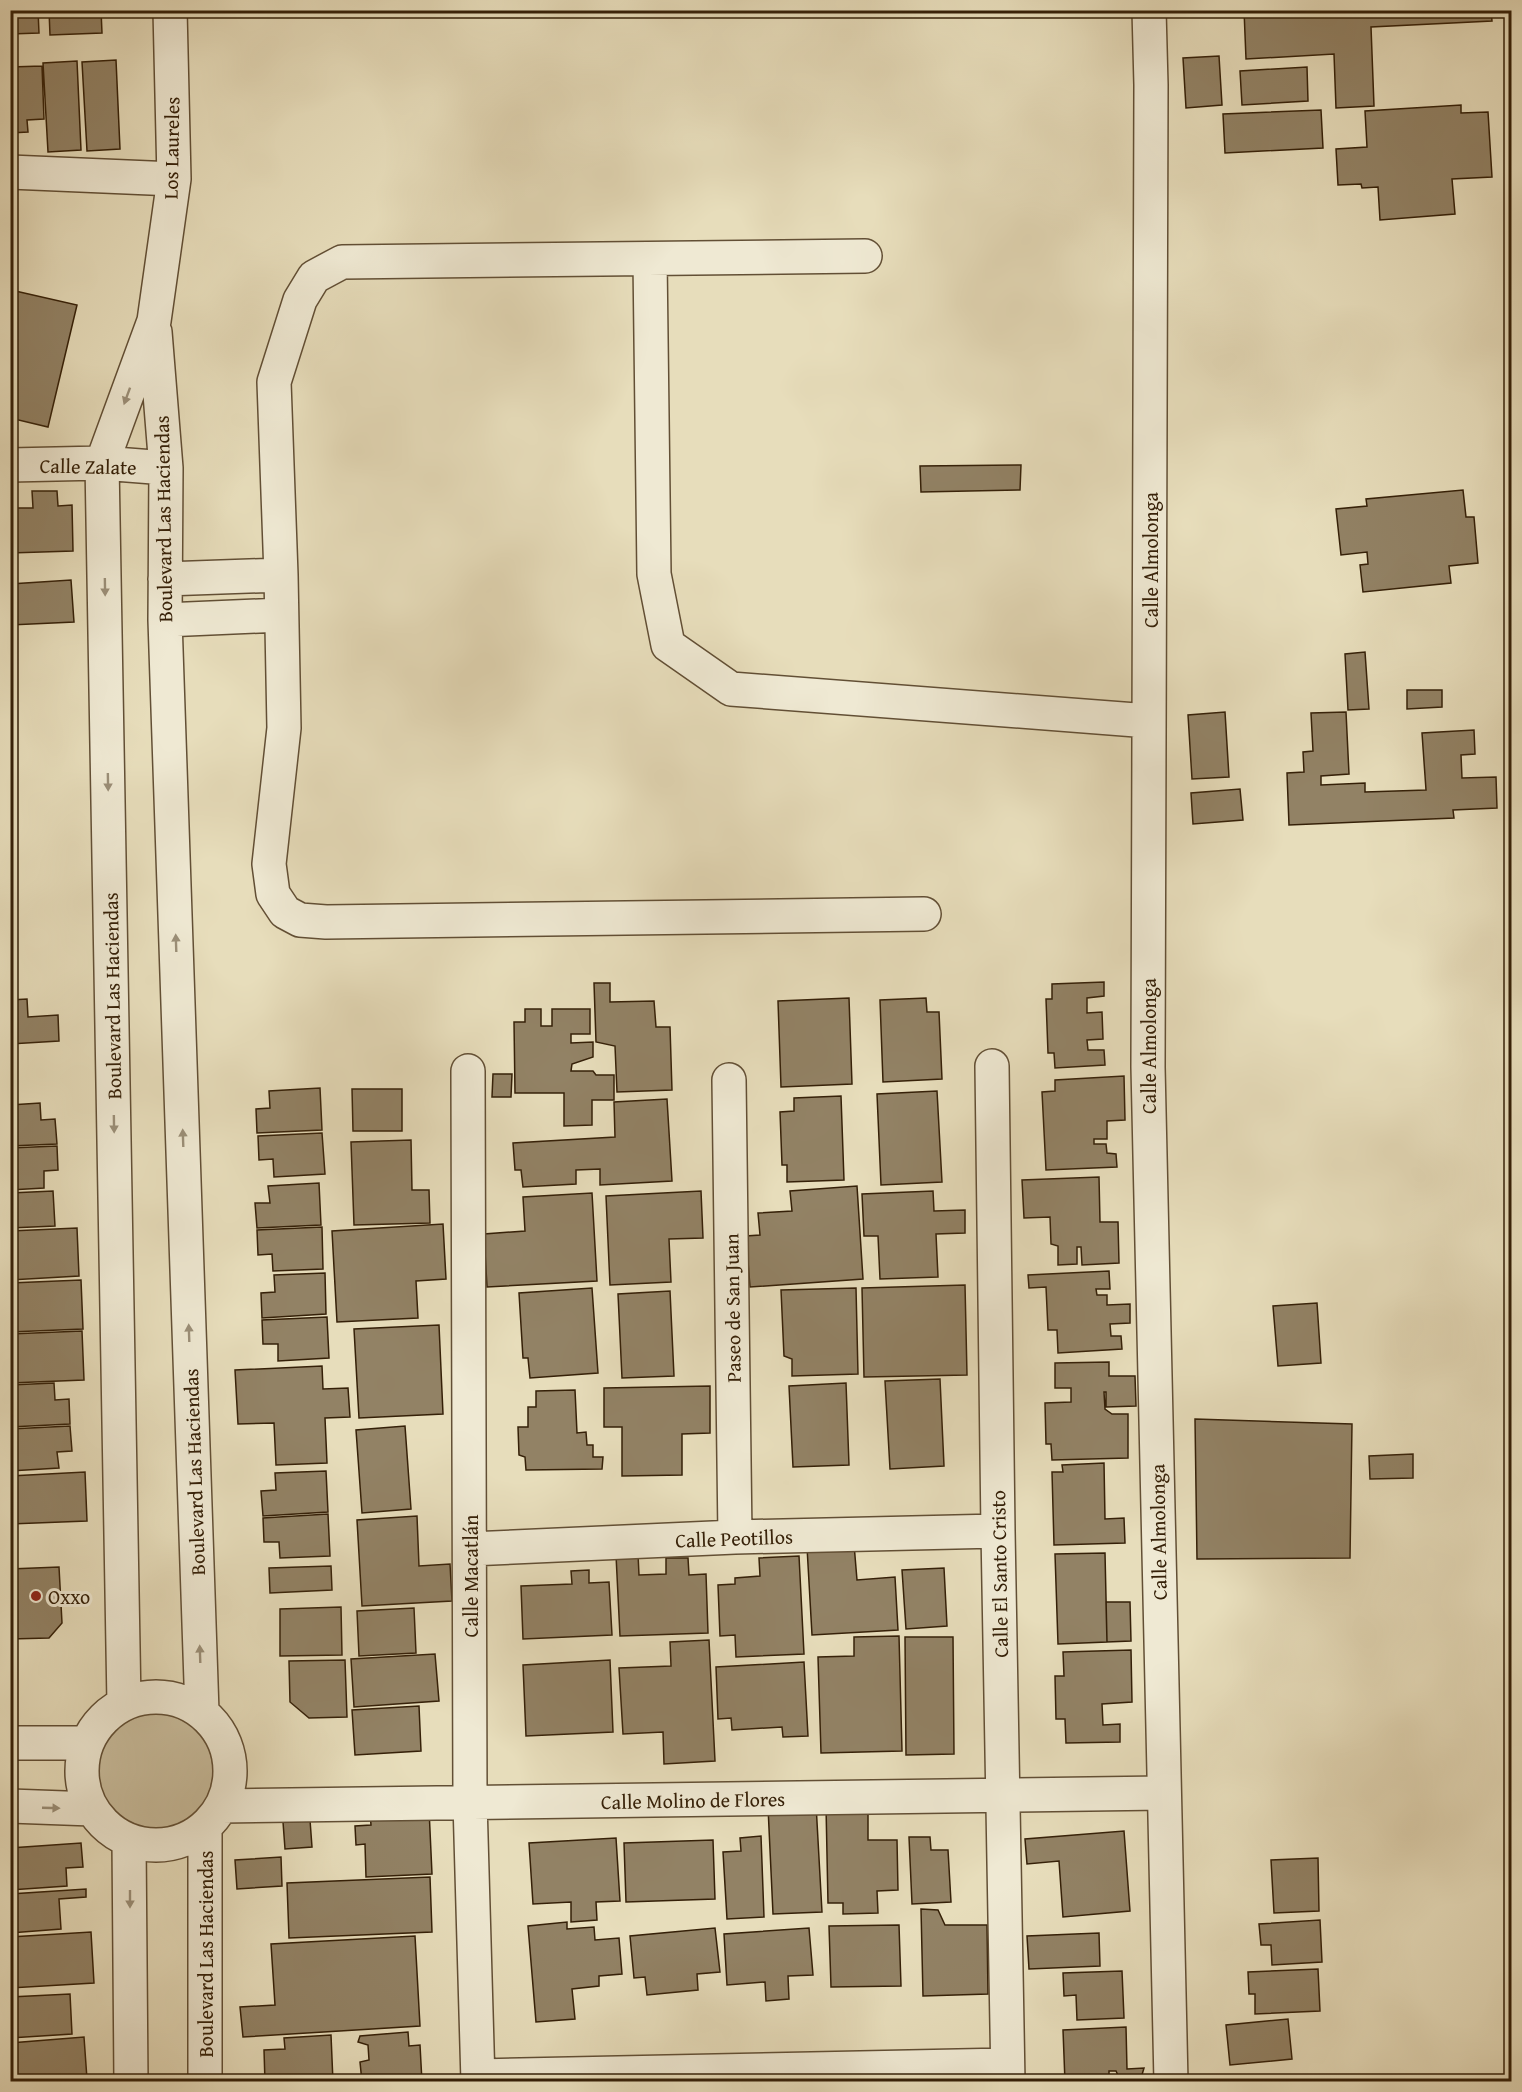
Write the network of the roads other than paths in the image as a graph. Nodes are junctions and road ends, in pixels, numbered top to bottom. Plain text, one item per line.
1 (170, 10) edge
2 (1149, 10) edge
3 (10, 171) edge
4 (174, 179) junction
5 (865, 256) dead end
6 (650, 259) junction
7 (154, 321) junction
8 (102, 464) junction
9 (10, 465) edge
10 (166, 468) junction
11 (281, 575) junction
12 (165, 579) junction
13 (281, 615) junction
14 (165, 620) junction
15 (1149, 721) junction
16 (924, 914) dead end
17 (992, 1066) dead end
18 (468, 1071) dead end
19 (729, 1080) dead end
20 (998, 1531) junction
21 (735, 1537) junction
22 (470, 1549) junction
23 (123, 1704) junction
24 (202, 1712) junction
25 (10, 1743) edge
26 (86, 1743) junction
27 (1163, 1793) junction
28 (1003, 1796) junction
29 (470, 1802) junction
30 (10, 1806) edge
31 (92, 1809) junction
32 (214, 1817) junction
33 (129, 1841) junction
34 (1008, 2073) edge
35 (478, 2079) edge
36 (131, 2082) edge
37 (205, 2082) edge
38 (1171, 2082) edge

1 - 4 street, Los Laureles
2 - 15 street, Calle Almolonga
3 - 4 street
4 - 7 street, Los Laureles
5 - 6 street
6 - 11 street
6 - 15 street
7 -> 8 street, Boulevard Las Haciendas
7 - 10 street, Boulevard Las Haciendas
8 - 9 street, Calle Zalate
8 - 10 street, Calle Zalate
8 -> 23 street, Boulevard Las Haciendas
10 - 12 street, Boulevard Las Haciendas
11 - 12 street
11 - 13 street
12 - 14 street, Boulevard Las Haciendas
13 - 14 street
13 - 16 street
24 -> 14 street, Boulevard Las Haciendas
15 - 27 street, Calle Almolonga
17 - 20 street, Calle El Santo Cristo
18 - 22 street, Calle Macatlán
19 - 21 street, Paseo de San Juan
20 - 21 street, Calle Peotillos
20 - 28 street, Calle El Santo Cristo
21 - 22 street, Calle Peotillos
22 - 29 street, Calle Macatlán
23 - 24 street
23 - 26 street
24 - 32 street
25 - 26 street
26 - 31 street
27 - 28 street, Calle Molino de Flores
27 - 38 street, Calle Almolonga
28 - 29 street, Calle Molino de Flores
28 - 34 street, Calle El Santo Cristo
29 - 32 street, Calle Molino de Flores
29 - 35 street, Calle Macatlán
30 -> 31 street
31 - 33 street
32 - 33 street
32 - 37 street, Boulevard Las Haciendas
33 -> 36 street
34 - 35 street

